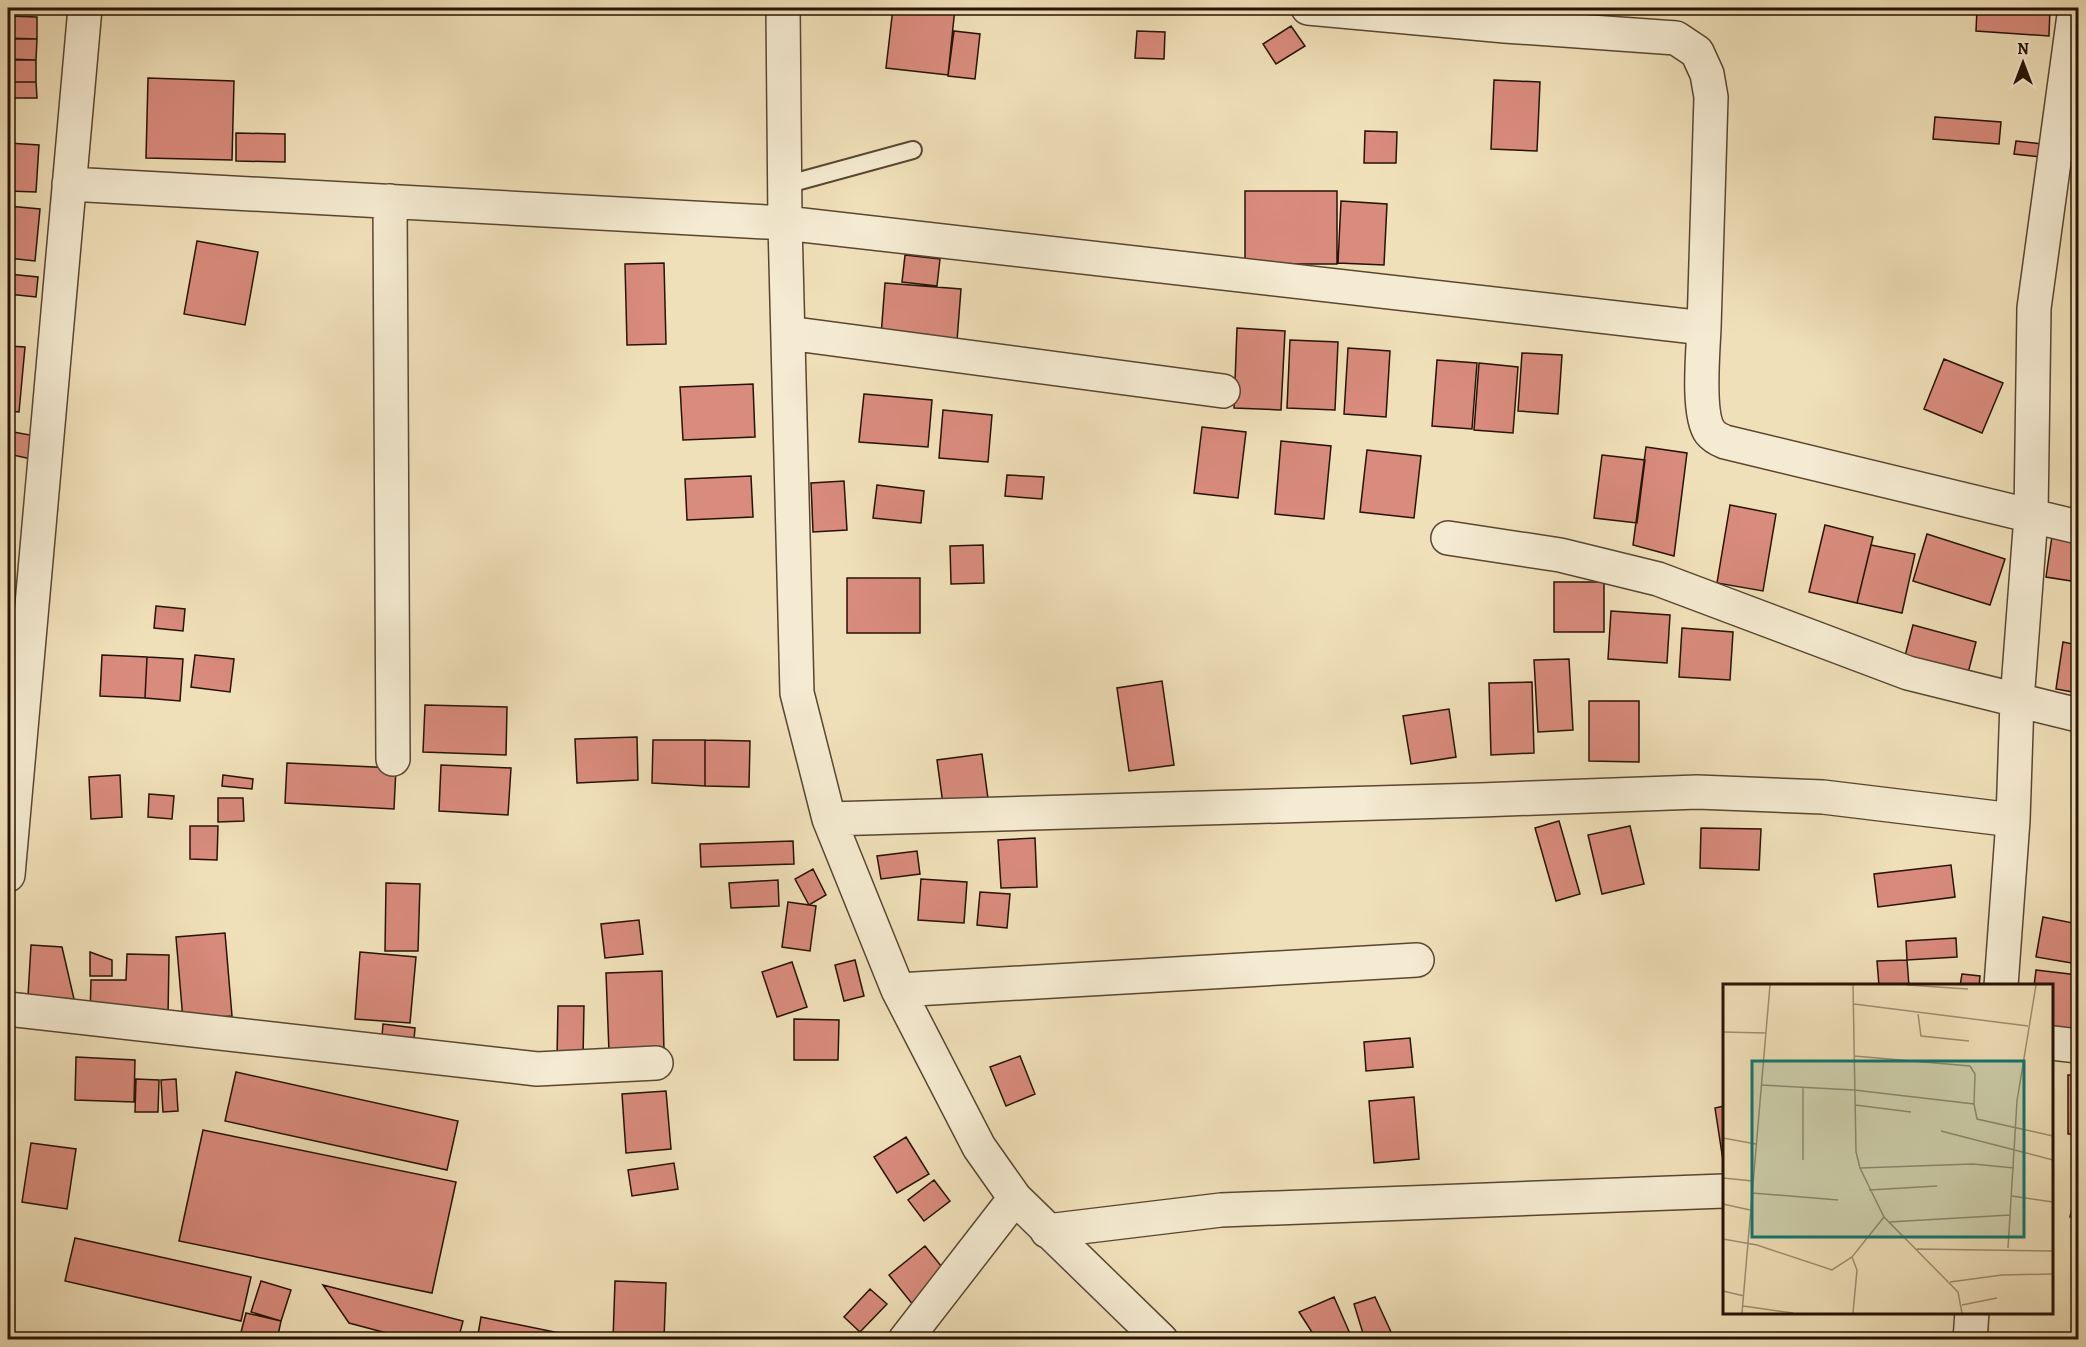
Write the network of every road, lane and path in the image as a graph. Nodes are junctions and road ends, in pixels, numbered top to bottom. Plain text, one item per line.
1 (85, 8) edge
2 (783, 8) edge
3 (1308, 8) edge
4 (2075, 8) edge
5 (913, 150) dead end
6 (69, 184) junction
7 (785, 185) junction
8 (390, 201) junction
9 (785, 223) junction
10 (1704, 328) junction
11 (788, 333) junction
12 (1223, 391) dead end
13 (2031, 516) junction
14 (2079, 527) edge
15 (1448, 538) dead end
16 (18, 630) edge
17 (2017, 701) junction
18 (2079, 715) edge
19 (393, 759) dead end
20 (829, 819) junction
21 (2013, 820) junction
22 (8, 875) edge
23 (1417, 960) dead end
24 (2001, 984) edge
25 (898, 990) junction
26 (8, 1009) edge
27 (2053, 1042) edge
28 (2079, 1046) edge
29 (656, 1064) dead end
30 (1723, 1191) edge
31 (1015, 1198) junction
32 (1047, 1231) junction
33 (1972, 1314) edge
34 (905, 1340) edge
35 (1161, 1340) edge
36 (1970, 1340) edge

1 - 6 street
2 - 7 street
3 - 10 street
4 - 13 street
5 - 7 lane
6 - 8 street
6 - 16 street
7 - 9 street
8 - 9 street
8 - 19 street
9 - 10 street
9 - 11 street
10 - 13 street
11 - 12 street
11 - 20 street
13 - 14 street
13 - 17 street
15 - 17 street
16 - 22 street
17 - 18 street
17 - 21 street
20 - 21 street
20 - 25 street
21 - 24 street
23 - 25 street
25 - 31 street
26 - 29 street
27 - 28 street
30 - 32 street
31 - 32 street
31 - 34 street
32 - 35 street
33 - 36 street

